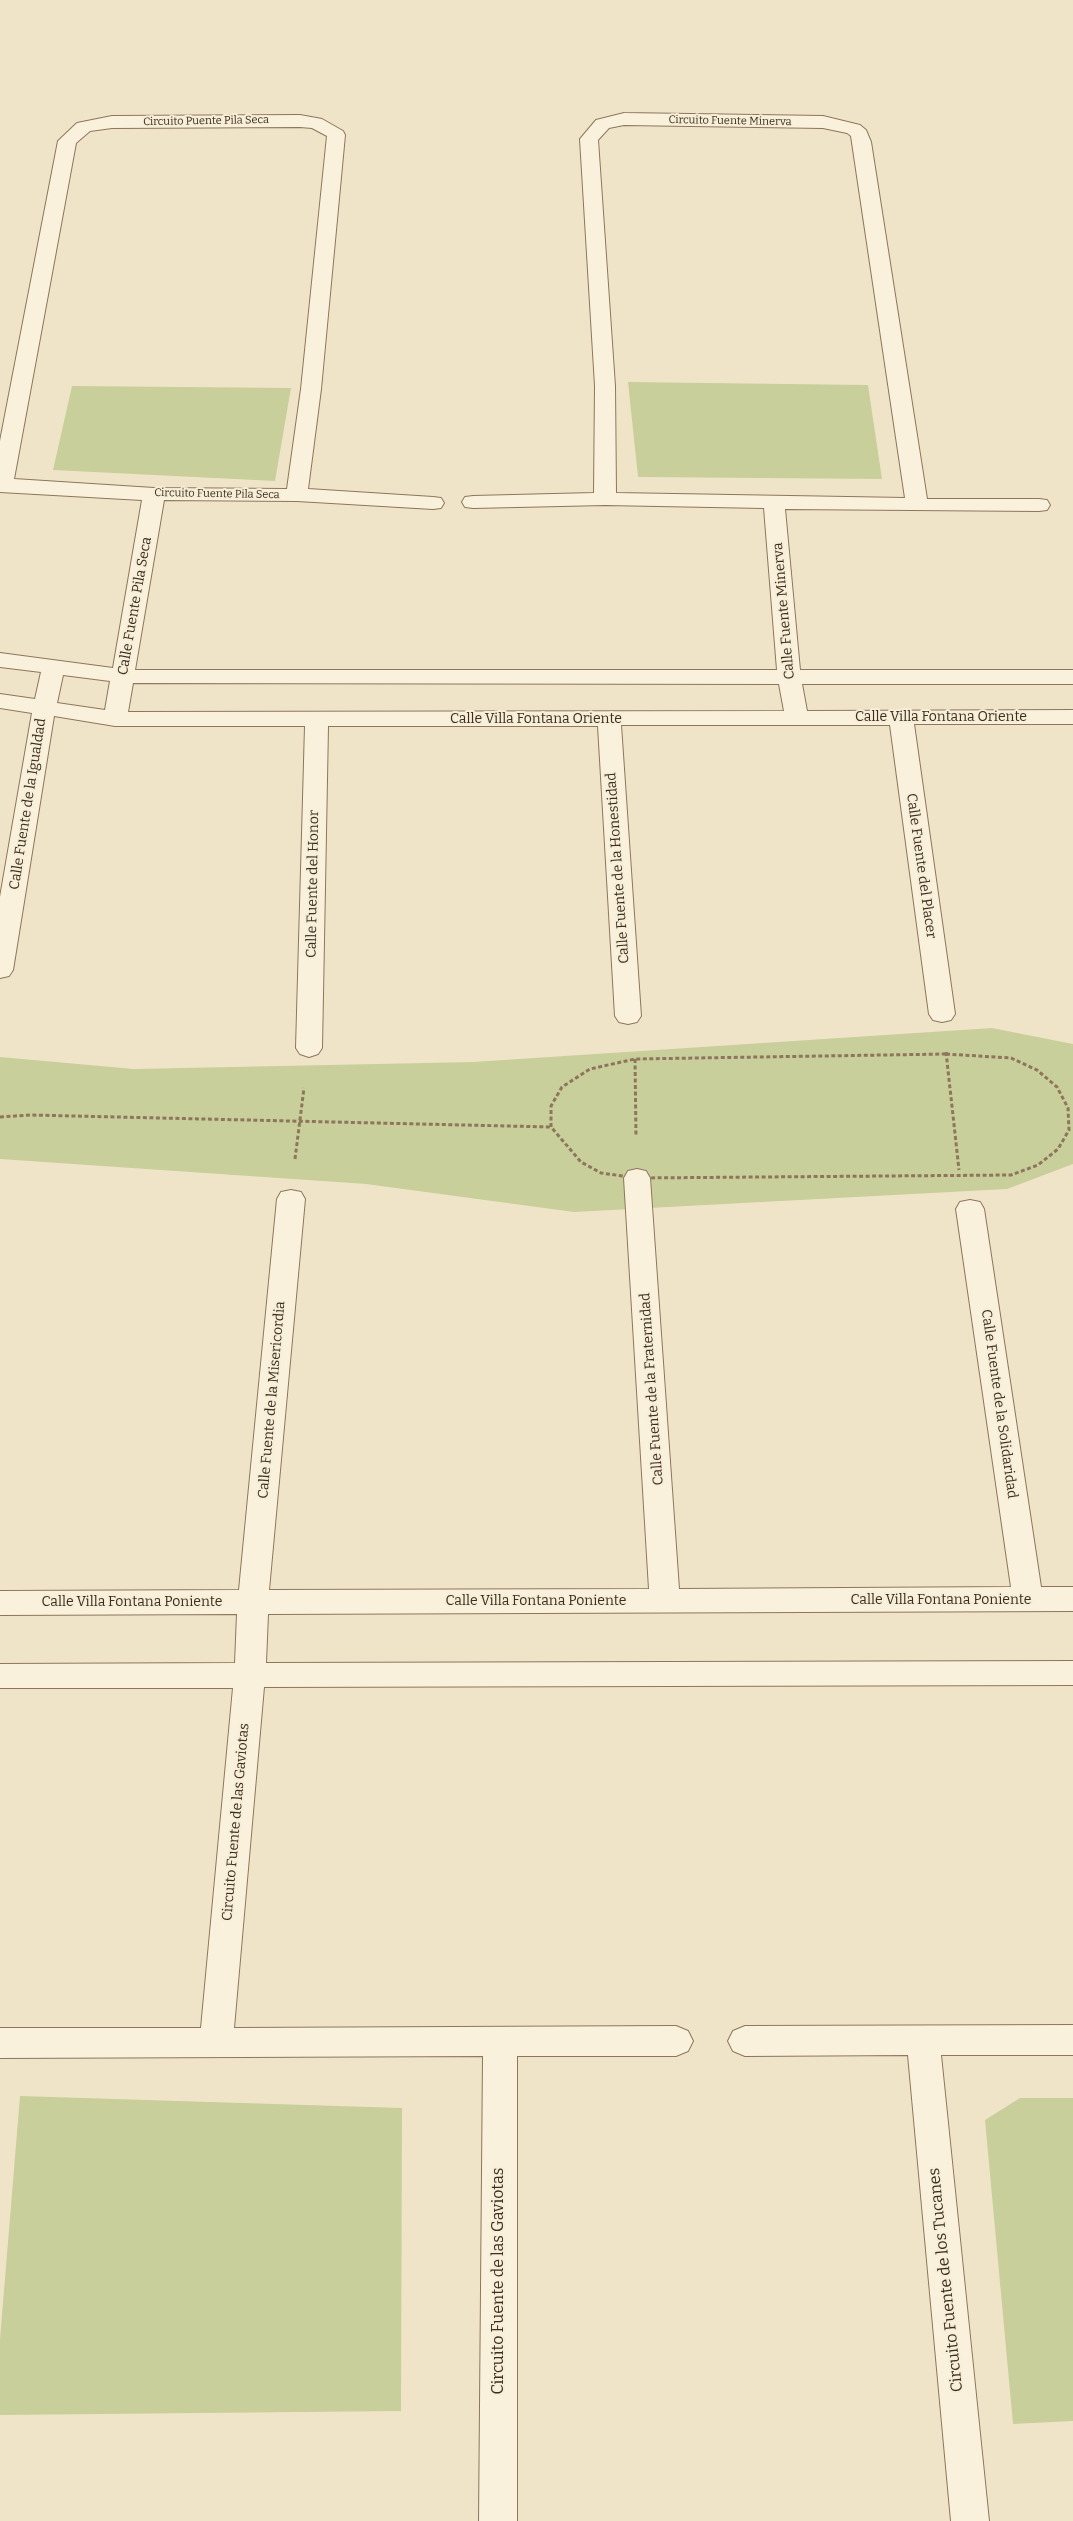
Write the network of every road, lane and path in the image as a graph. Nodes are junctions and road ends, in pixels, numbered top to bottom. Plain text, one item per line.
1 (1, 486) edge
2 (154, 494) junction
3 (297, 495) junction
4 (605, 499) junction
5 (473, 502) dead end
6 (433, 503) dead end
7 (774, 503) junction
8 (917, 505) junction
9 (1039, 505) dead end
10 (0, 660) edge
11 (53, 667) junction
12 (123, 676) junction
13 (1073, 677) edge
14 (789, 678) junction
15 (0, 701) edge
16 (44, 708) junction
17 (901, 717) junction
18 (1073, 717) edge
19 (115, 718) junction
20 (797, 718) junction
21 (609, 719) junction
22 (316, 720) junction
23 (0, 970) edge
24 (942, 1014) joint
25 (628, 1016) joint
26 (309, 1048) joint
27 (946, 1054) junction
28 (635, 1059) junction
29 (1068, 1108) junction
30 (1073, 1108) edge
31 (0, 1117) edge
32 (300, 1122) junction
33 (551, 1127) junction
34 (636, 1138) dead end
35 (637, 1173) junction
36 (960, 1177) junction
37 (291, 1199) joint
38 (970, 1209) dead end
39 (1073, 1599) edge
40 (665, 1600) junction
41 (1028, 1600) junction
42 (253, 1602) junction
43 (0, 1603) edge
44 (1073, 1673) edge
45 (0, 1676) edge
46 (250, 1676) junction
47 (923, 2040) junction
48 (1073, 2040) edge
49 (500, 2041) junction
50 (676, 2041) dead end
51 (745, 2041) dead end
52 (216, 2043) junction
53 (0, 2044) edge
54 (498, 2521) edge
55 (970, 2521) edge

1 - 2 street, Circuito Fuente Pila Seca
1 - 3 street, Circuito Puente Pila Seca
2 - 3 street, Circuito Fuente Pila Seca
2 - 12 street, Calle Fuente Pila Seca
3 - 6 street, Circuito Fuente Pila Seca
4 - 5 street
4 - 7 street
4 - 8 street, Circuito Fuente Minerva
7 - 8 street
7 - 14 street, Calle Fuente Minerva
8 - 9 street
10 - 11 street
11 - 12 street
11 - 16 street, Calle Fuente de la Igualdad
12 - 14 street
12 - 19 street, Calle Fuente Pila Seca
13 - 14 street
14 - 20 street, Calle Fuente Minerva
15 - 16 street, Calle Villa Fontana Oriente
16 - 19 street, Calle Villa Fontana Oriente
16 - 23 street, Calle Fuente de la Igualdad
17 - 18 street, Calle Villa Fontana Oriente
17 - 20 street, Calle Villa Fontana Oriente
17 - 24 street, Calle Fuente del Placer
19 - 22 street, Calle Villa Fontana Oriente
20 - 21 street, Calle Villa Fontana Oriente
21 - 22 street, Calle Villa Fontana Oriente
21 - 25 street, Calle Fuente de la Honestidad
22 - 26 street, Calle Fuente del Honor
24 - 27 path
25 - 28 path
26 - 32 path
27 - 28 path
27 - 29 path
27 - 36 path
28 - 33 path
28 - 34 path
29 - 30 path
29 - 36 path
31 - 32 path
32 - 33 path
32 - 37 path
33 - 35 path
35 - 36 path
35 - 40 street, Calle Fuente de la Fraternidad
37 - 42 street, Calle Fuente de la Misericordia
38 - 41 street, Calle Fuente de la Solidaridad
39 - 41 street, Calle Villa Fontana Poniente
40 - 41 street, Calle Villa Fontana Poniente
40 - 42 street, Calle Villa Fontana Poniente
42 - 43 street, Calle Villa Fontana Poniente
42 - 46 street, Circuito Fuente de las Gaviotas
44 - 46 street
45 - 46 street
46 - 52 street, Circuito Fuente de las Gaviotas
47 - 48 street
47 - 51 street
47 - 55 street, Circuito Fuente de los Tucanes
49 - 50 street
49 - 52 street
49 - 54 street, Circuito Fuente de las Gaviotas
52 - 53 street

